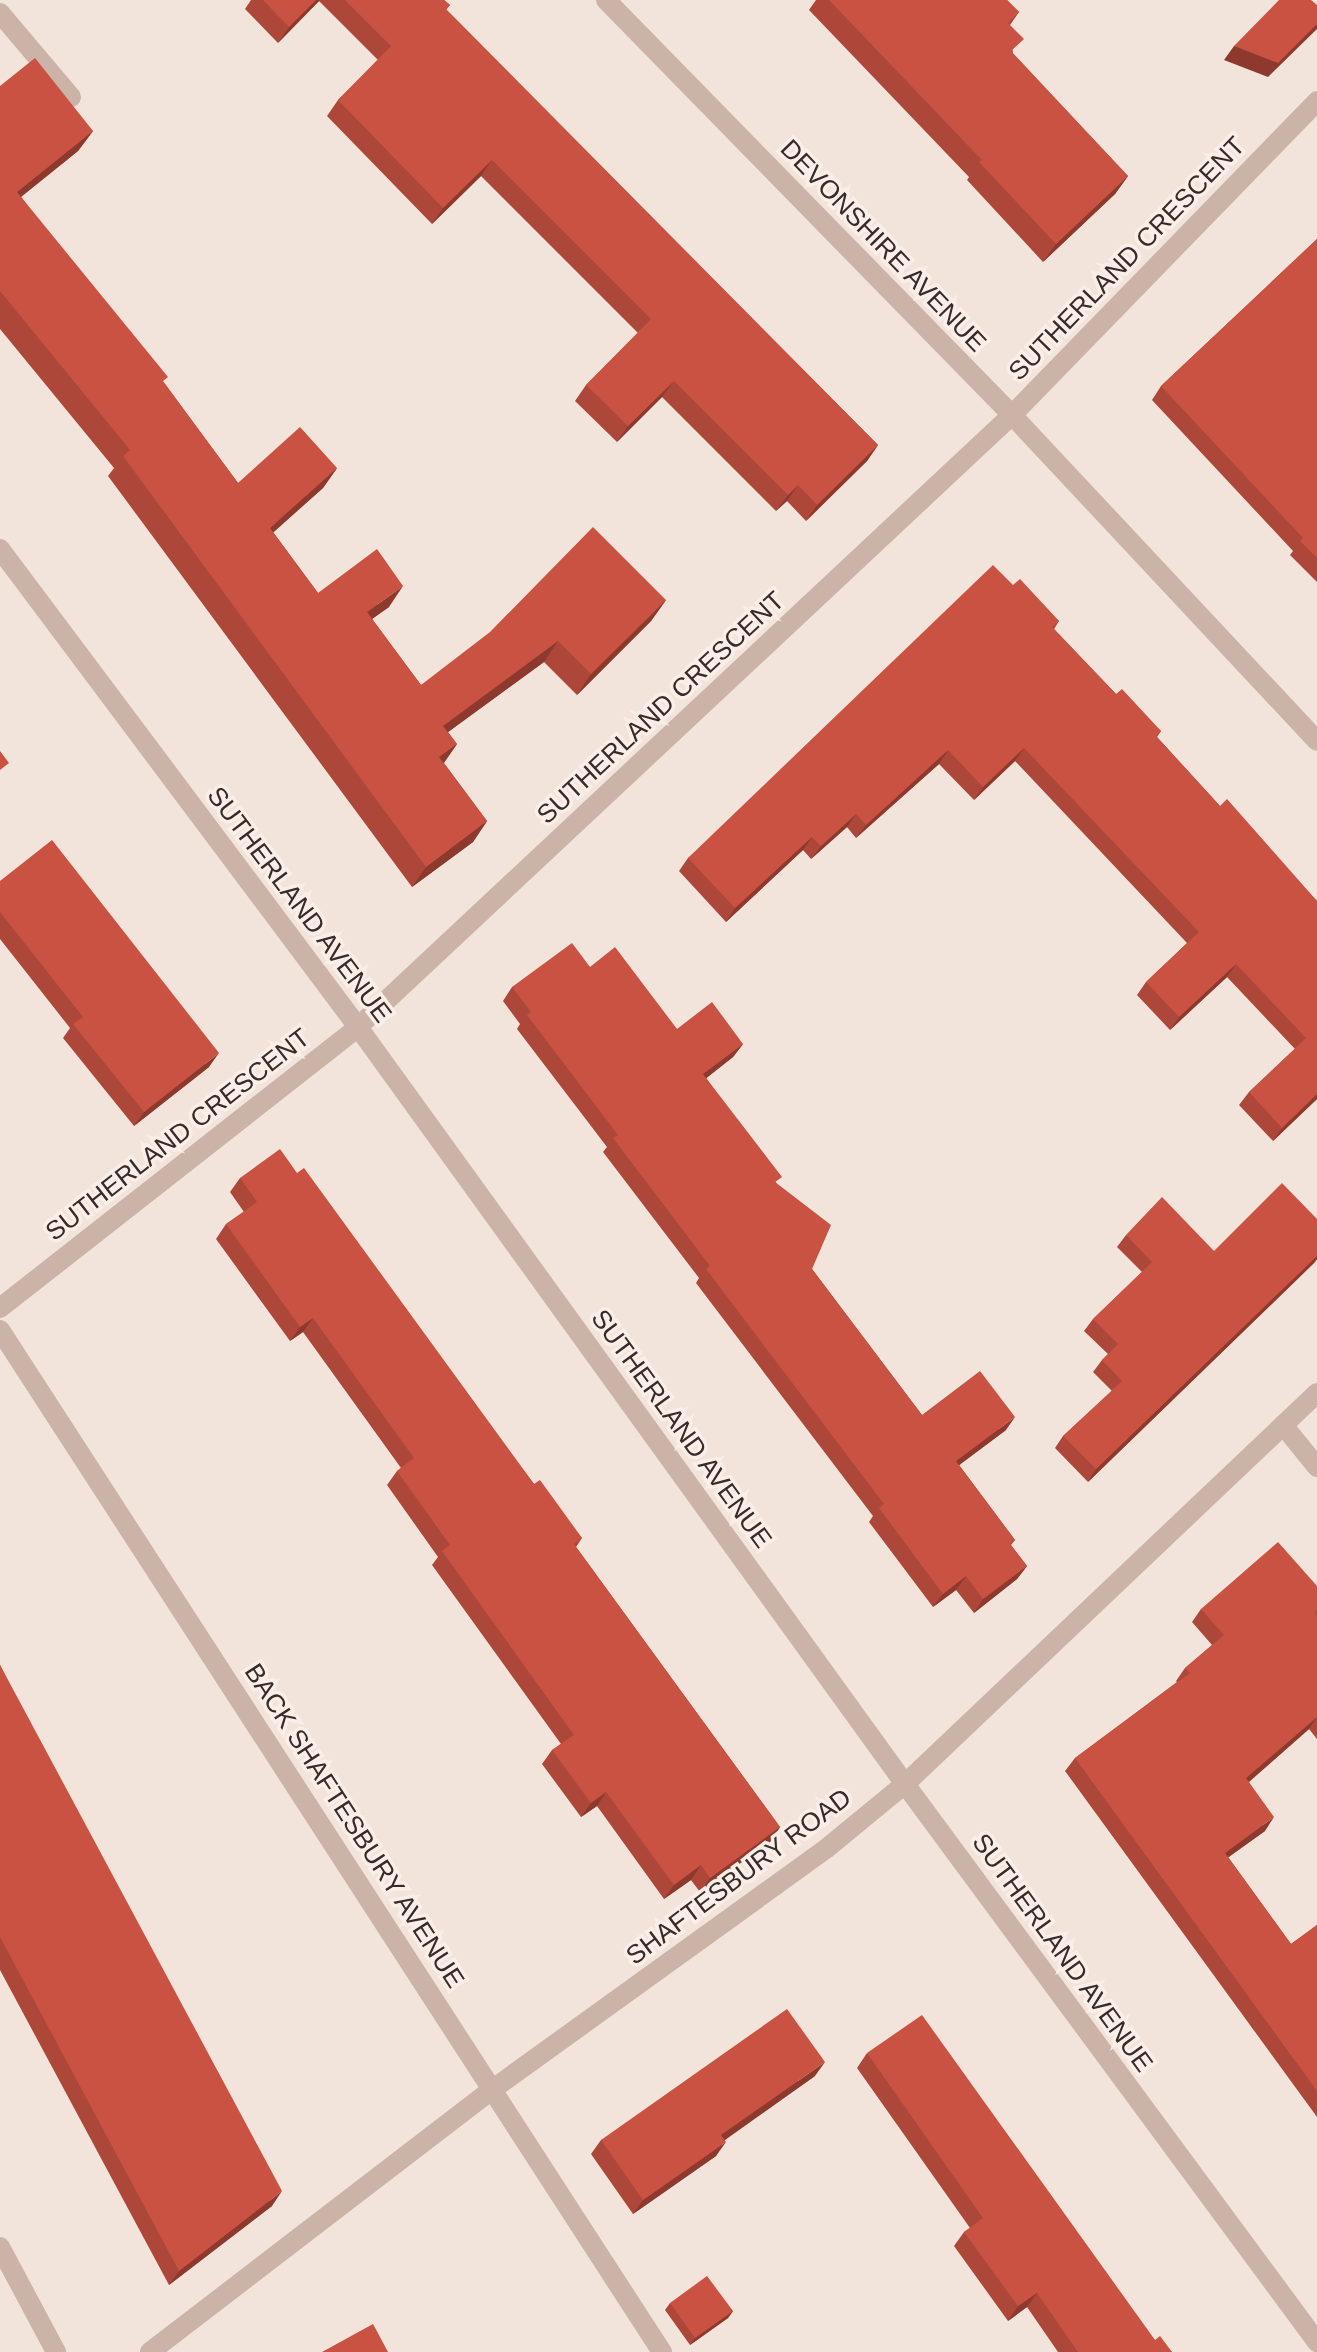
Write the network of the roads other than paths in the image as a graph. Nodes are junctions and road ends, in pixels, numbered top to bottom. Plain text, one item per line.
1 (606, 0) edge
2 (0, 13) edge
3 (7, 36) edge
4 (71, 97) edge
5 (1317, 101) edge
6 (1012, 415) junction
7 (0, 549) edge
8 (1317, 741) edge
9 (358, 1027) junction
10 (0, 1308) edge
11 (0, 1330) edge
12 (1317, 1393) edge
13 (1283, 1425) junction
14 (1317, 1467) edge
15 (905, 1784) junction
16 (493, 2089) junction
17 (0, 2247) edge
18 (1317, 2342) edge
19 (56, 2352) edge
20 (150, 2352) edge
21 (662, 2352) edge

1 - 6 street, DEVONSHIRE AVENUE
2 - 3 street
3 - 4 street
5 - 6 street, SUTHERLAND CRESCENT
6 - 8 street, DEVONSHIRE AVENUE
6 - 9 street, SUTHERLAND CRESCENT
7 - 9 street, SUTHERLAND AVENUE
9 - 10 street, SUTHERLAND CRESCENT
9 - 15 street, SUTHERLAND AVENUE
11 - 16 street, BACK SHAFTESBURY AVENUE
12 - 13 street, SHAFTESBURY ROAD
13 - 14 street
13 - 15 street, SHAFTESBURY ROAD
15 - 16 street, SHAFTESBURY ROAD
15 - 18 street, SUTHERLAND AVENUE
16 - 20 street, SHAFTESBURY ROAD
16 - 21 street, BACK SHAFTESBURY AVENUE
17 - 19 street

